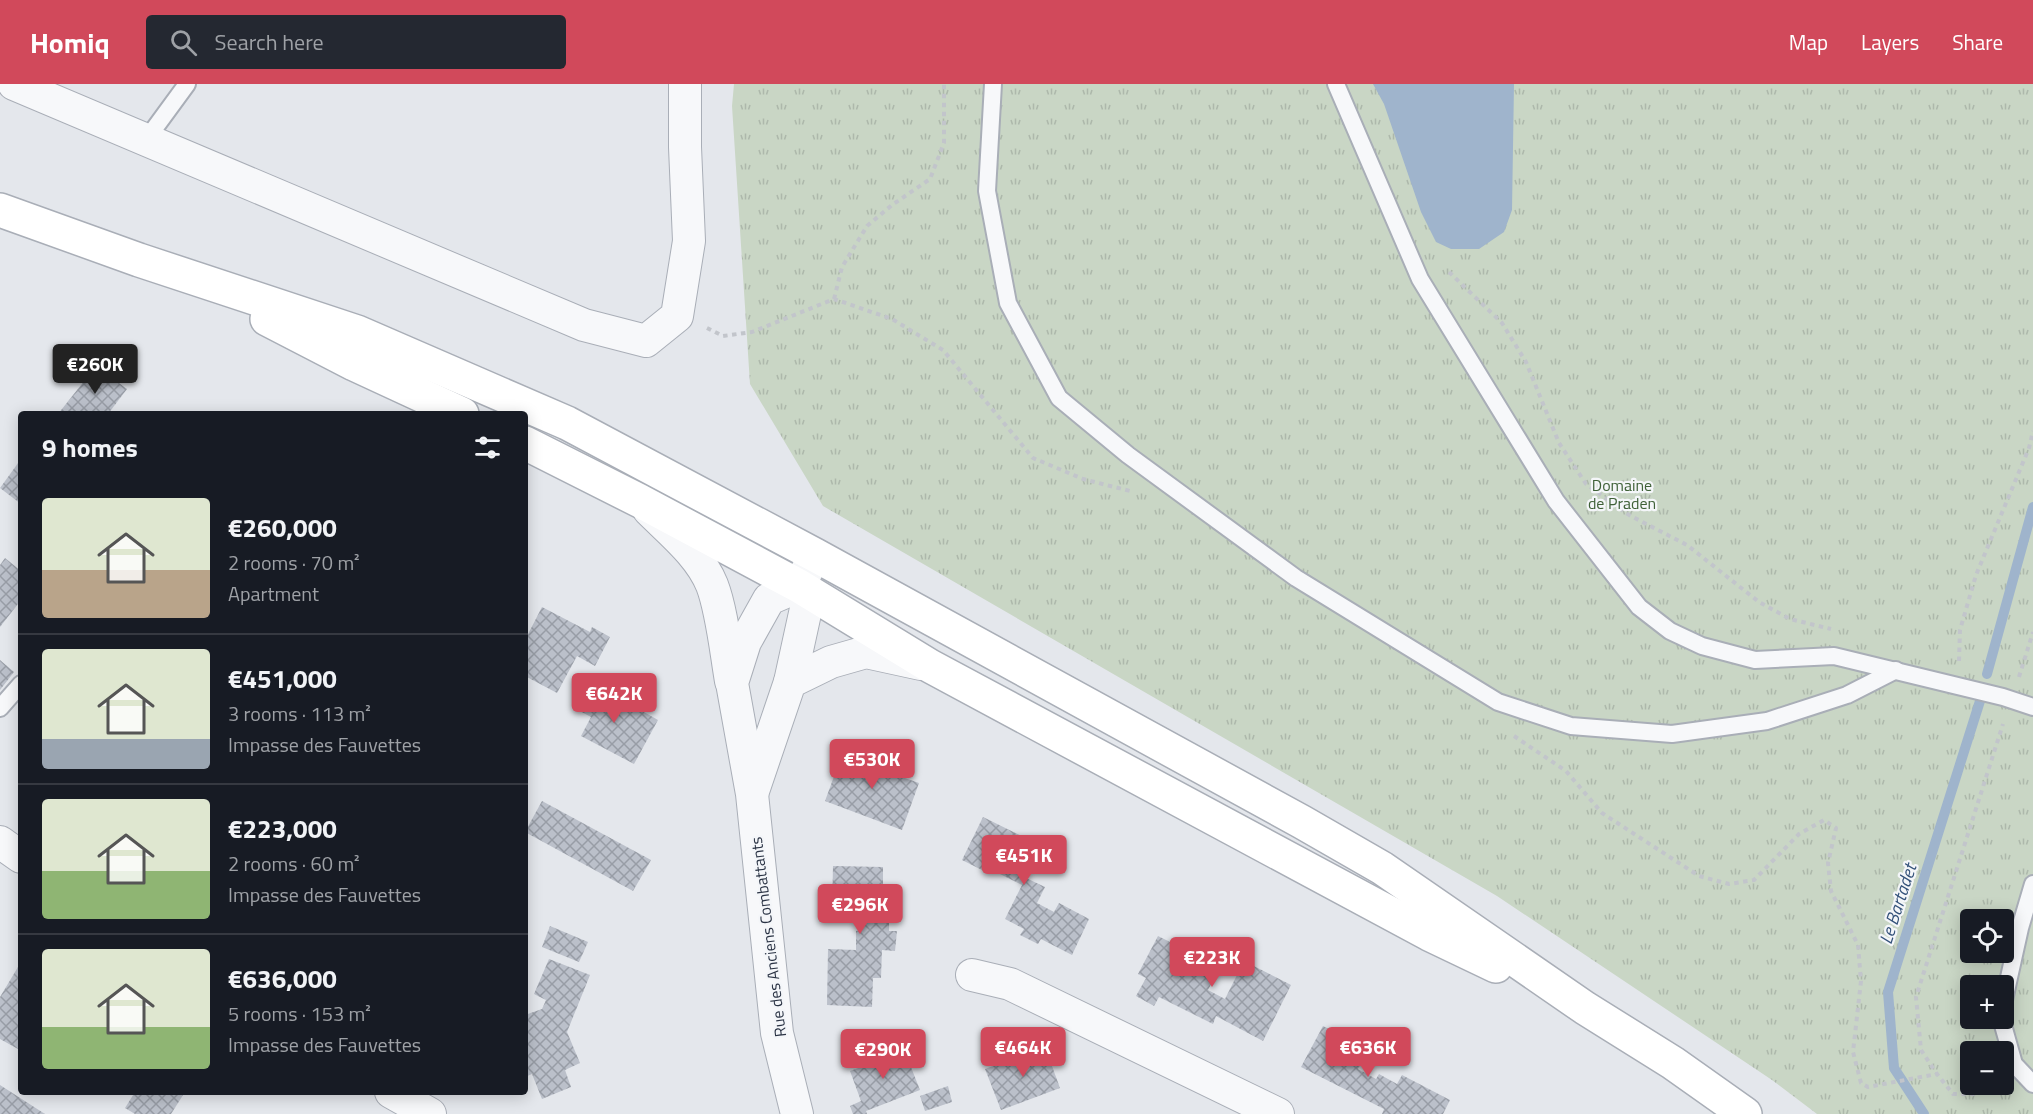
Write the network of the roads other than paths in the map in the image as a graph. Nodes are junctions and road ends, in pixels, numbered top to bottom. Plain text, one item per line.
1 (14, 84) edge
2 (187, 84) edge
3 (685, 84) edge
4 (993, 84) edge
5 (1336, 84) edge
6 (146, 140) junction
7 (0, 210) edge
8 (175, 271) junction
9 (456, 411) edge
10 (528, 445) edge
11 (640, 501) junction
12 (815, 555) junction
13 (799, 586) junction
14 (930, 666) junction
15 (1896, 670) junction
16 (790, 682) junction
17 (732, 684) junction
18 (18, 687) edge
19 (2033, 707) edge
20 (0, 708) edge
21 (752, 794) junction
22 (0, 842) edge
23 (18, 855) edge
24 (2033, 884) edge
25 (972, 975) dead end
26 (2010, 975) edge
27 (1585, 1008) junction
28 (2004, 1029) edge
29 (2031, 1082) edge
30 (396, 1095) edge
31 (430, 1114) edge
32 (797, 1114) edge
33 (1278, 1114) edge
34 (1745, 1114) edge

1 - 6 street
2 - 6 lane
3 - 6 street
4 - 15 lane
5 - 15 lane
7 - 8 main road
8 - 9 main road
8 - 12 main road
10 - 11 main road
11 - 13 main road
11 - 17 street, Rue des Anciens Combattants
12 - 13 street
12 - 27 main road
13 - 14 main road
13 - 16 street, Rue des Anciens Combattants
13 - 17 street, Rue des Anciens Combattants
14 - 16 street
14 - 27 main road
15 - 19 lane
16 - 21 street, Rue des Anciens Combattants
17 - 21 street, Rue des Anciens Combattants
18 - 20 lane
21 - 32 street, Rue des Anciens Combattants
22 - 23 street
24 - 26 lane
25 - 33 street
27 - 34 main road
28 - 29 lane
30 - 31 street

